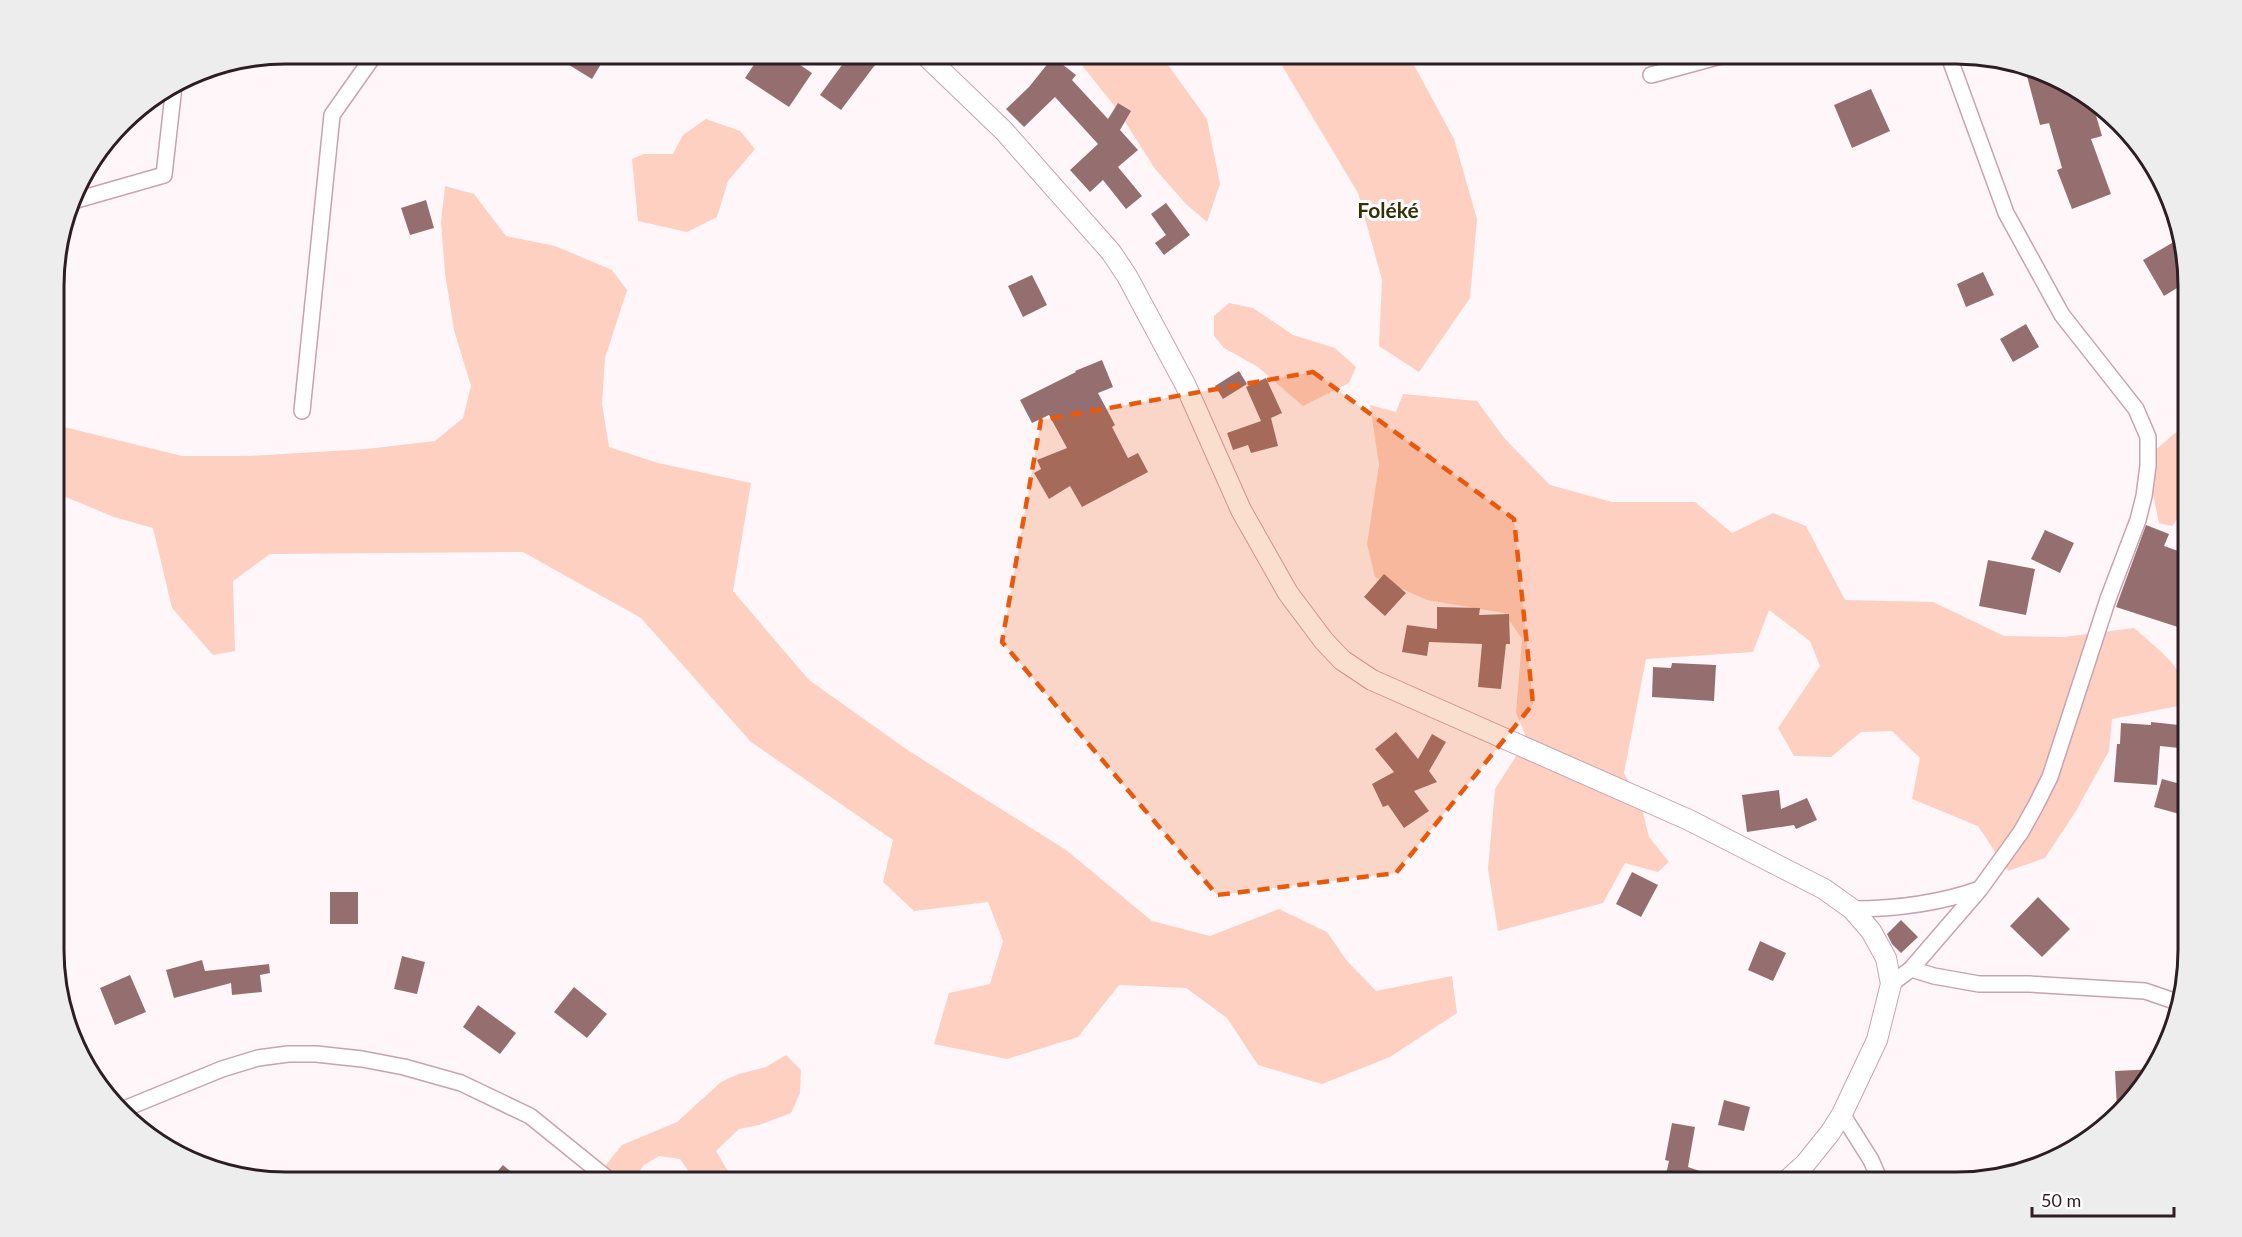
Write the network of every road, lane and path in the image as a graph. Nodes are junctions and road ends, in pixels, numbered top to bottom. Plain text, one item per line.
1 (368, 64) edge
2 (935, 64) edge
3 (1691, 64) edge
4 (1952, 64) edge
5 (1651, 75) dead end
6 (173, 95) edge
7 (82, 198) edge
8 (302, 411) dead end
9 (1980, 890) junction
10 (1851, 909) junction
11 (1911, 969) junction
12 (1891, 984) junction
13 (2172, 1000) edge
14 (128, 1107) edge
15 (1842, 1114) junction
16 (599, 1172) edge
17 (1796, 1172) edge
18 (1876, 1172) edge

1 - 8 street
2 - 10 street
3 - 5 street
4 - 9 street
6 - 7 street
9 - 10 street
9 - 11 street
10 - 12 street
11 - 12 street
11 - 13 street
12 - 15 street
14 - 16 street
15 - 17 street
15 - 18 street

